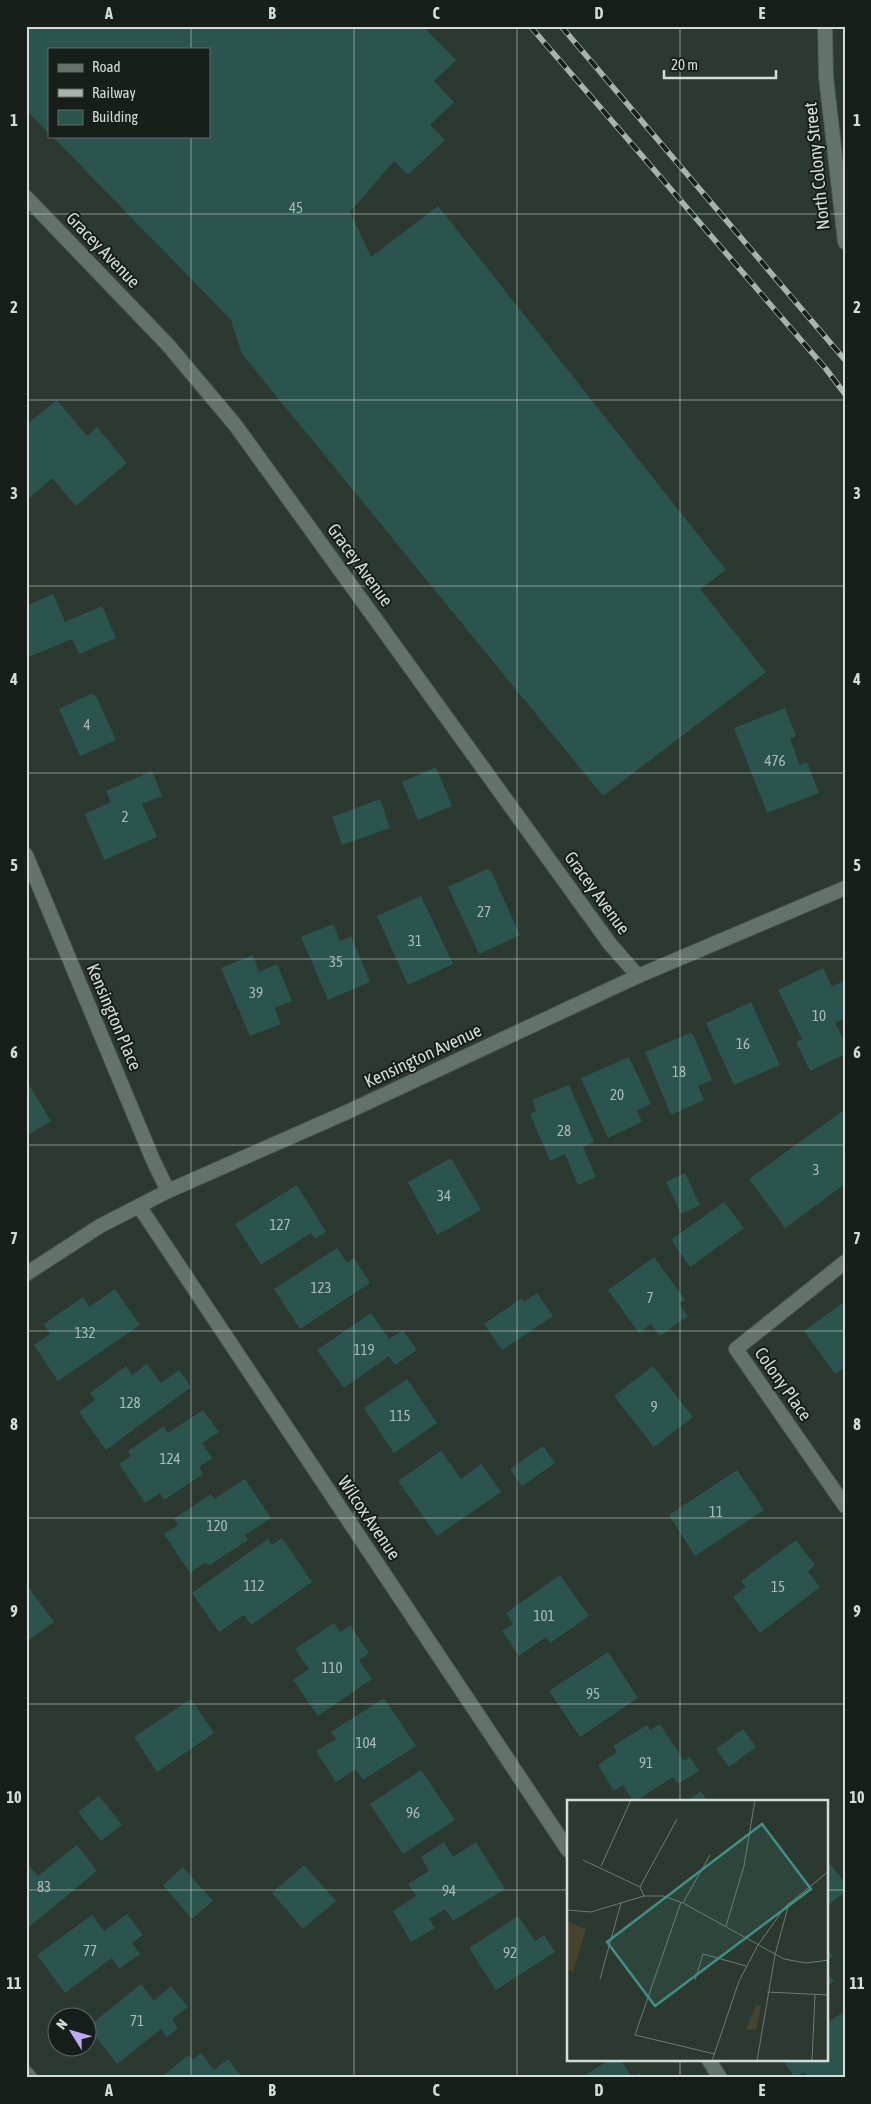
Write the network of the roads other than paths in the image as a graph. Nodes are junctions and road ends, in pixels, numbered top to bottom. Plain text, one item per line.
1 (825, 26) edge
2 (26, 197) edge
3 (845, 242) edge
4 (26, 855) edge
5 (845, 888) edge
6 (638, 976) junction
7 (168, 1191) junction
8 (139, 1206) junction
9 (845, 1262) edge
10 (26, 1274) edge
11 (845, 1506) edge
12 (567, 1848) edge
13 (710, 2062) edge
14 (26, 2073) edge
15 (30, 2078) edge
16 (720, 2078) edge

1 - 3 street, North Colony Street
2 - 6 street, Gracey Avenue
4 - 7 street, Kensington Place
5 - 6 street, Kensington Avenue
6 - 7 street, Kensington Avenue
7 - 8 street, Kensington Avenue
8 - 10 street, Kensington Avenue
8 - 12 street, Wilcox Avenue
9 - 11 street, Colony Place
13 - 16 street
14 - 15 street

